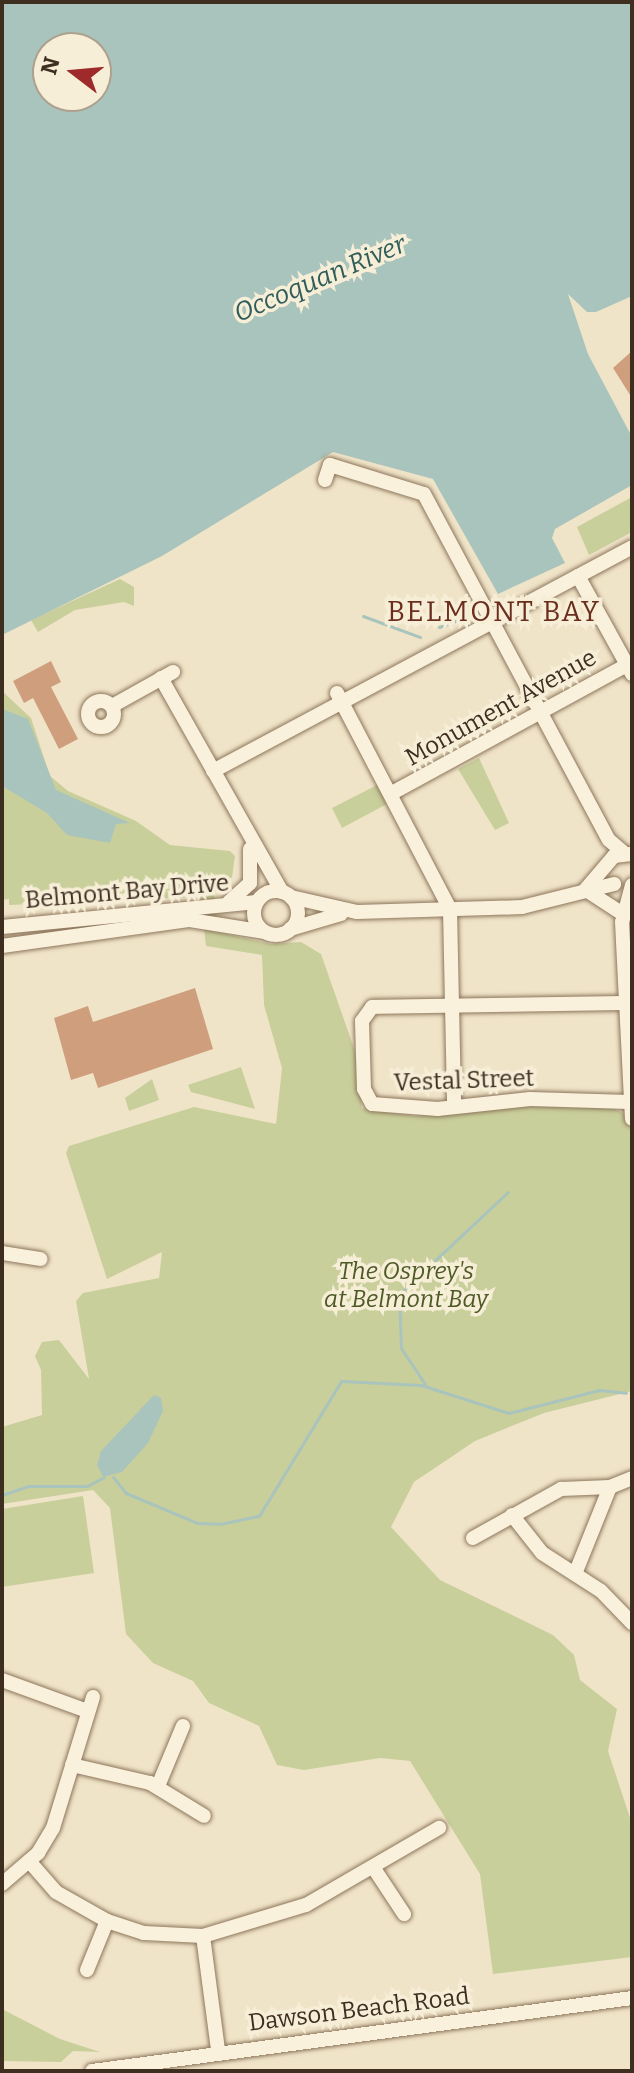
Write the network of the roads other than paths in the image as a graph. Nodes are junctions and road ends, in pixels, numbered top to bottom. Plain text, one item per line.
1 (325, 480) dead end
2 (632, 547) edge
3 (578, 576) junction
4 (493, 622) junction
5 (630, 667) edge
6 (340, 697) junction
7 (112, 706) dead end
8 (540, 712) junction
9 (213, 771) junction
10 (392, 793) junction
11 (609, 840) junction
12 (250, 844) junction
13 (630, 854) edge
14 (608, 864) junction
15 (624, 885) edge
16 (585, 890) junction
17 (286, 894) junction
18 (258, 900) junction
19 (220, 904) junction
20 (450, 909) junction
21 (357, 912) junction
22 (621, 917) junction
23 (2, 927) edge
24 (290, 929) junction
25 (265, 932) junction
26 (2, 946) edge
27 (628, 1003) edge
28 (452, 1005) junction
29 (629, 1102) junction
30 (454, 1103) junction
31 (632, 1118) edge
32 (2, 1253) edge
33 (41, 1259) dead end
34 (632, 1478) edge
35 (610, 1487) junction
36 (512, 1515) junction
37 (473, 1538) dead end
38 (575, 1574) junction
39 (631, 1620) edge
40 (2, 1680) edge
41 (183, 1726) dead end
42 (72, 1765) junction
43 (158, 1786) junction
44 (204, 1816) dead end
45 (439, 1828) dead end
46 (29, 1861) junction
47 (375, 1870) junction
48 (2, 1884) edge
49 (404, 1914) dead end
50 (107, 1921) junction
51 (203, 1936) junction
52 (87, 1970) dead end
53 (632, 1998) edge
54 (218, 2050) junction
55 (115, 2070) edge
56 (92, 2071) edge

1 - 4 street
2 - 3 street
3 - 4 street
3 - 5 street
4 - 6 street
4 - 8 street
5 - 8 street, Monument Avenue
6 - 9 street
6 - 10 street
7 - 9 street
8 - 10 street, Monument Avenue
8 - 11 street
9 - 12 street
10 - 20 street
11 - 13 street
11 - 14 street
12 - 17 street
12 - 18 street
12 - 19 street
13 - 14 street, Belmont Bay Drive
14 - 15 street
14 - 16 street, Belmont Bay Drive
15 - 16 street, Belmont Bay Drive
15 - 22 street
16 - 20 street, Belmont Bay Drive
16 - 22 street
17 - 18 street, Belmont Bay Drive
17 - 21 street, Belmont Bay Drive
17 - 24 street
18 - 19 street, Belmont Bay Drive
18 - 25 street, Belmont Bay Drive
19 - 23 street, Belmont Bay Drive
20 - 21 street, Belmont Bay Drive
20 - 28 street
21 - 24 street, Belmont Bay Drive
22 - 27 street
24 - 25 street, Belmont Bay Drive
25 - 26 street, Belmont Bay Drive
27 - 28 street, Vestal Street
27 - 29 street
28 - 30 street
28 - 30 street, Vestal Street
29 - 30 street, Vestal Street
29 - 31 street
32 - 33 street
34 - 35 street
35 - 36 street
35 - 38 street
36 - 37 street
36 - 38 street
38 - 39 street
40 - 42 street
41 - 43 street
42 - 43 street
42 - 46 street
43 - 44 street
45 - 47 street
46 - 48 street
46 - 50 street
47 - 49 street
47 - 51 street
50 - 51 street
50 - 52 street
51 - 54 street
53 - 54 street, Dawson Beach Road
54 - 55 street, Dawson Beach Road
55 - 56 street, Dawson Beach Road

